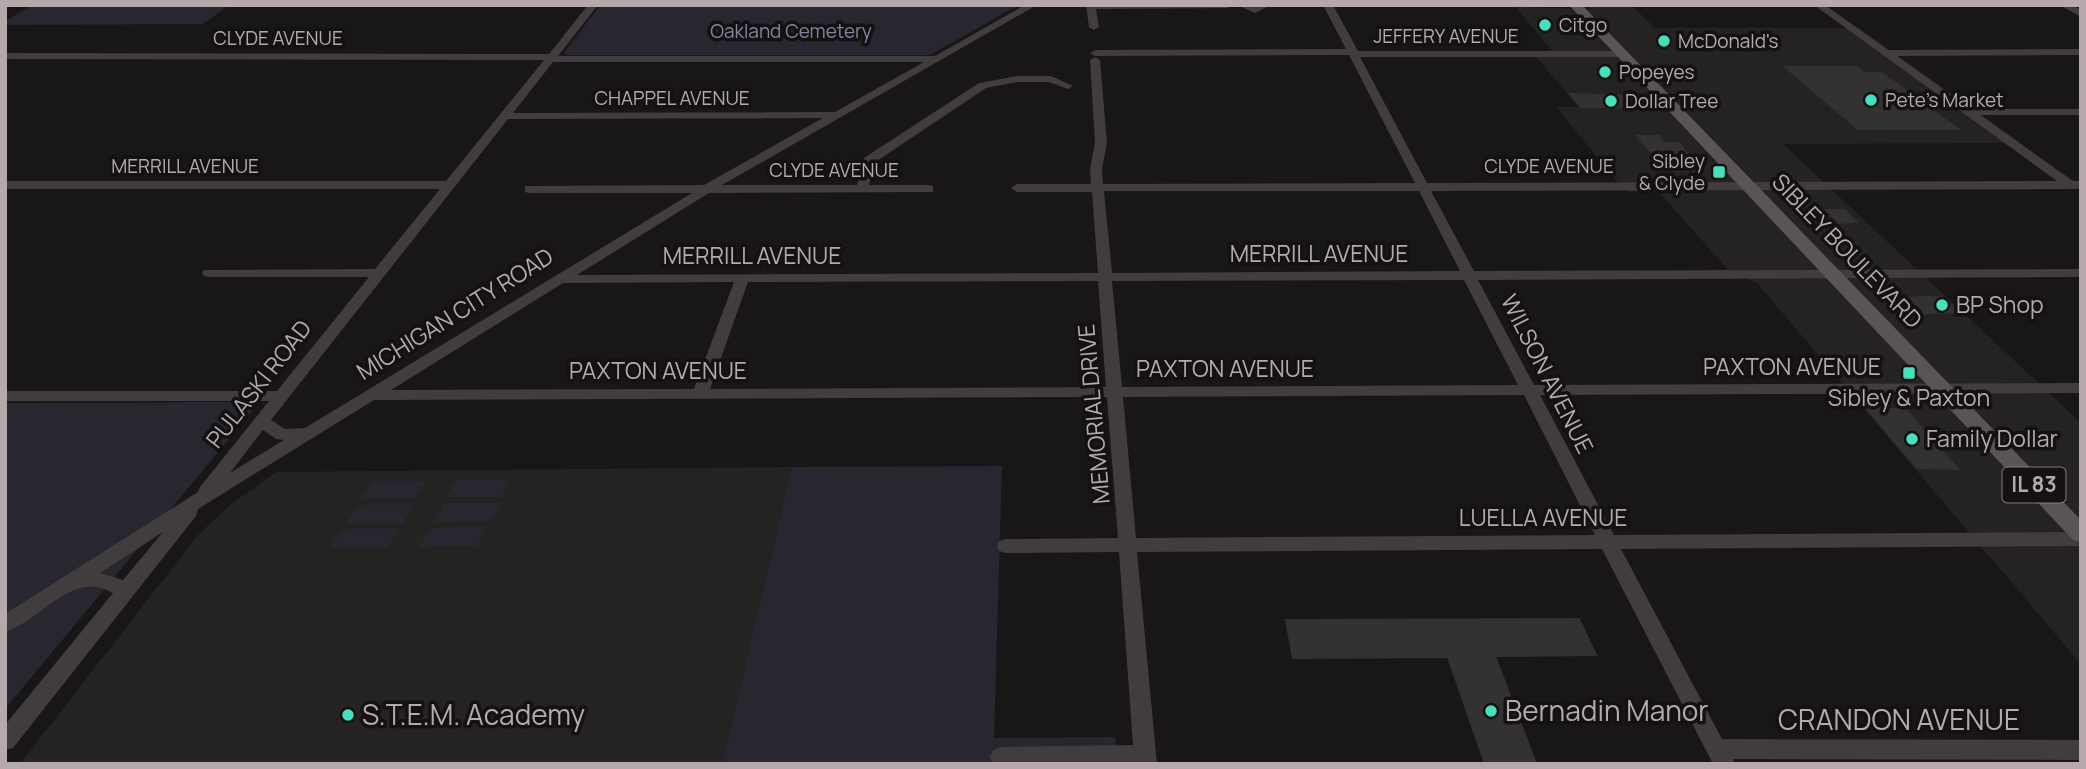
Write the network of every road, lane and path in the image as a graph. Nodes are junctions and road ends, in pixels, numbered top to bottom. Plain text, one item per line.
1 (593, 5) edge
2 (1032, 5) edge
3 (1228, 5) edge
4 (1242, 5) edge
5 (1266, 5) edge
6 (1328, 5) edge
7 (1575, 5) edge
8 (1819, 5) edge
9 (2065, 5) edge
10 (1091, 6) edge
11 (2081, 14) edge
12 (1094, 27) dead end
13 (2081, 52) edge
14 (1354, 53) junction
15 (1886, 53) junction
16 (1622, 54) junction
17 (5, 56) edge
18 (1095, 57) joint
19 (551, 58) junction
20 (937, 59) junction
21 (1069, 86) dead end
22 (1968, 112) junction
23 (2081, 112) edge
24 (839, 115) junction
25 (505, 116) junction
26 (5, 185) edge
27 (450, 185) junction
28 (1747, 185) junction
29 (1423, 186) junction
30 (2077, 187) edge
31 (1017, 188) dead end
32 (1098, 188) junction
33 (862, 189) junction
34 (929, 189) dead end
35 (529, 190) dead end
36 (705, 190) junction
37 (209, 273) dead end
38 (379, 273) junction
39 (2081, 273) edge
40 (1833, 275) junction
41 (1470, 276) junction
42 (1105, 277) junction
43 (558, 279) junction
44 (742, 279) junction
45 (2081, 388) edge
46 (1942, 389) junction
47 (1530, 390) junction
48 (1115, 392) junction
49 (700, 394) junction
50 (370, 395) junction
51 (5, 396) edge
52 (281, 396) junction
53 (261, 421) junction
54 (310, 432) junction
55 (199, 500) junction
56 (2081, 537) edge
57 (1609, 542) junction
58 (1128, 545) junction
59 (1006, 546) dead end
60 (76, 579) junction
61 (125, 591) junction
62 (5, 624) edge
63 (5, 741) edge
64 (2081, 750) edge
65 (1001, 757) dead end
66 (1720, 757) edge
67 (1145, 759) edge

1 - 19 street, PULASKI ROAD
2 - 20 street, MICHIGAN CITY ROAD
3 - 10 street
4 - 5 street
6 - 14 street, WILSON AVENUE
7 - 16 main road, SIBLEY BOULEVARD / IL 83
8 - 15 street
9 - 11 street
10 - 12 street
13 - 15 street
14 - 16 street, JEFFERY AVENUE
14 - 18 street, JEFFERY AVENUE
14 - 29 street, WILSON AVENUE
15 - 22 street
16 - 28 main road, SIBLEY BOULEVARD / IL 83
17 - 19 street, CLYDE AVENUE
18 - 32 street, MEMORIAL DRIVE
19 - 20 street
19 - 25 street, PULASKI ROAD
20 - 24 street, MICHIGAN CITY ROAD
21 - 33 street
22 - 23 street
22 - 30 street
24 - 25 street, CHAPPEL AVENUE
24 - 36 street, MICHIGAN CITY ROAD
25 - 27 street, PULASKI ROAD
26 - 27 street, MERRILL AVENUE
27 - 38 street, PULASKI ROAD
28 - 29 street, CLYDE AVENUE
28 - 30 street, CLYDE AVENUE
28 - 40 main road, SIBLEY BOULEVARD / IL 83
29 - 32 street, CLYDE AVENUE
29 - 41 street, WILSON AVENUE
31 - 32 street, CLYDE AVENUE
32 - 42 street, MEMORIAL DRIVE
33 - 34 street, CLYDE AVENUE
33 - 36 street, CLYDE AVENUE
35 - 36 street, CLYDE AVENUE
36 - 43 street, MICHIGAN CITY ROAD
37 - 38 street
38 - 52 street, PULASKI ROAD
39 - 40 street, MERRILL AVENUE
40 - 41 street, MERRILL AVENUE
40 - 46 main road, SIBLEY BOULEVARD / IL 83
41 - 42 street, MERRILL AVENUE
41 - 47 street, WILSON AVENUE
42 - 44 street, MERRILL AVENUE
42 - 48 street, MEMORIAL DRIVE
43 - 44 street, MERRILL AVENUE
43 - 50 street, MICHIGAN CITY ROAD
44 - 49 street
45 - 46 street, PAXTON AVENUE
46 - 47 street, PAXTON AVENUE
46 - 56 main road, SIBLEY BOULEVARD / IL 83
47 - 48 street, PAXTON AVENUE
47 - 57 street, WILSON AVENUE
48 - 49 street, PAXTON AVENUE
48 - 58 street, MEMORIAL DRIVE
49 - 50 street, PAXTON AVENUE
50 - 54 street, MICHIGAN CITY ROAD
51 - 52 street
52 - 53 street, PULASKI ROAD
53 - 54 street
53 - 55 street, PULASKI ROAD
54 - 55 street, MICHIGAN CITY ROAD
55 - 60 street, MICHIGAN CITY ROAD
55 - 61 street, PULASKI ROAD
56 - 57 street, LUELLA AVENUE
57 - 58 street, LUELLA AVENUE
57 - 66 street, WILSON AVENUE
58 - 59 street, LUELLA AVENUE
58 - 67 street, MEMORIAL DRIVE
60 - 61 street
60 - 62 street, MICHIGAN CITY ROAD
61 - 63 street, PULASKI ROAD
64 - 66 street, CRANDON AVENUE
65 - 67 street

